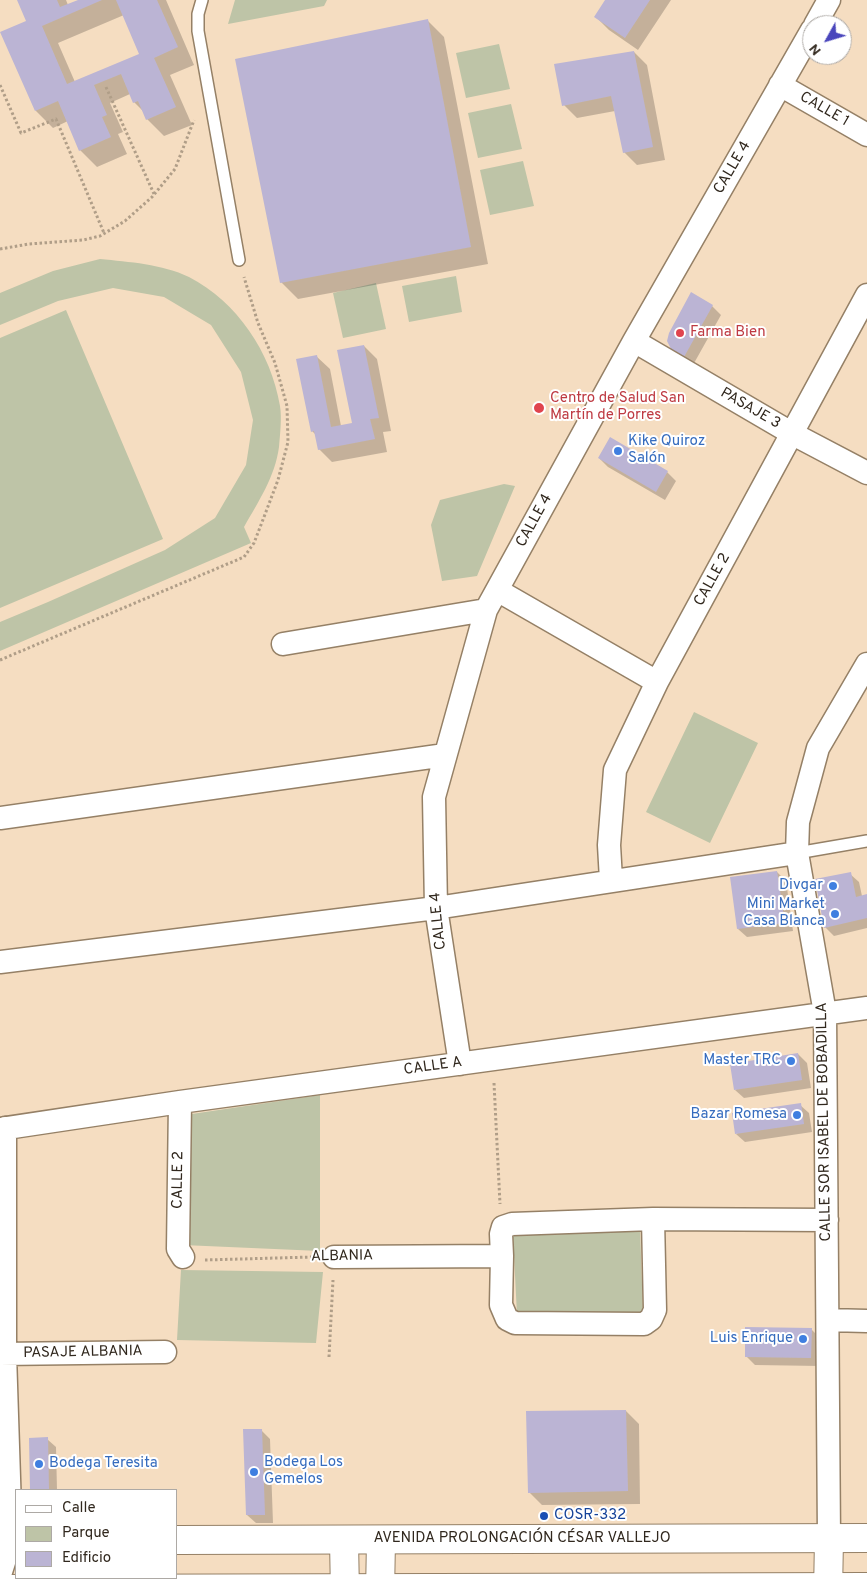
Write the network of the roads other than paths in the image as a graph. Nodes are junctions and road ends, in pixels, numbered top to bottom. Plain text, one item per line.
1 (202, 0) edge
2 (829, 0) edge
3 (821, 15) edge
4 (802, 47) edge
5 (780, 85) junction
6 (867, 135) edge
7 (238, 260) road end
8 (867, 295) edge
9 (634, 341) junction
10 (793, 434) junction
11 (867, 473) edge
12 (497, 590) junction
13 (486, 610) junction
14 (283, 644) dead end
15 (867, 664) edge
16 (657, 682) junction
17 (445, 754) junction
18 (0, 818) edge
19 (867, 841) edge
20 (797, 853) junction
21 (611, 880) junction
22 (436, 908) junction
23 (0, 962) edge
24 (867, 1008) edge
25 (825, 1013) junction
26 (460, 1064) junction
27 (180, 1102) junction
28 (2, 1128) edge
29 (653, 1219) junction
30 (827, 1220) junction
31 (502, 1256) junction
32 (183, 1257) road end
33 (334, 1257) road end
34 (828, 1320) junction
35 (867, 1321) edge
36 (165, 1352) dead end
37 (2, 1354) edge
38 (829, 1538) junction
39 (867, 1538) edge
40 (9, 1540) edge
41 (178, 1540) edge
42 (344, 1540) junction
43 (381, 1540) junction
44 (0, 1575) edge
45 (867, 1587) edge
46 (0, 1589) edge
47 (380, 1591) edge
48 (828, 1591) edge
49 (345, 1592) edge

1 - 7 lane
2 - 3 street
4 - 5 street, CALLE 4
5 - 6 street, CALLE 1
5 - 9 street, CALLE 4
8 - 10 street, CALLE 2
9 - 10 street, PASAJE 3
9 - 12 street, CALLE 4
10 - 11 street, PASAJE 3
10 - 16 street, CALLE 2
12 - 13 street, CALLE 4
12 - 16 street
13 - 14 street
13 - 17 street, CALLE 4
15 - 20 street, CALLE SOR ISABEL DE BOBADILLA
16 - 21 street, CALLE 2
17 - 18 street
17 - 22 street, CALLE 4
19 - 20 lane
20 - 21 street
20 - 25 street, CALLE SOR ISABEL DE BOBADILLA
21 - 22 street
22 - 23 street
22 - 26 street, CALLE 4
24 - 25 street, CALLE A
25 - 26 street, CALLE A
25 - 30 street, CALLE SOR ISABEL DE BOBADILLA
26 - 27 street, CALLE A
27 - 28 street, CALLE A
27 - 32 street, CALLE 2
28 - 37 street
29 - 30 street
29 - 31 street
29 - 31 street
30 - 34 street, CALLE SOR ISABEL DE BOBADILLA
31 - 33 street, ALBANIA
34 - 35 street
34 - 38 street, CALLE SOR ISABEL DE BOBADILLA
36 - 37 street, PASAJE ALBANIA
37 - 40 street
38 - 39 main road, AVENIDA PROLONGACIÓN CÉSAR VALLEJO
38 - 43 main road, AVENIDA PROLONGACIÓN CÉSAR VALLEJO
38 - 48 main road
40 - 44 street
41 - 42 main road, AVENIDA PROLONGACIÓN CÉSAR VALLEJO
42 - 43 main road, AVENIDA PROLONGACIÓN CÉSAR VALLEJO
42 - 49 main road
43 - 47 main road
45 - 48 main road
46 - 49 main road
47 - 48 main road
47 - 49 main road

